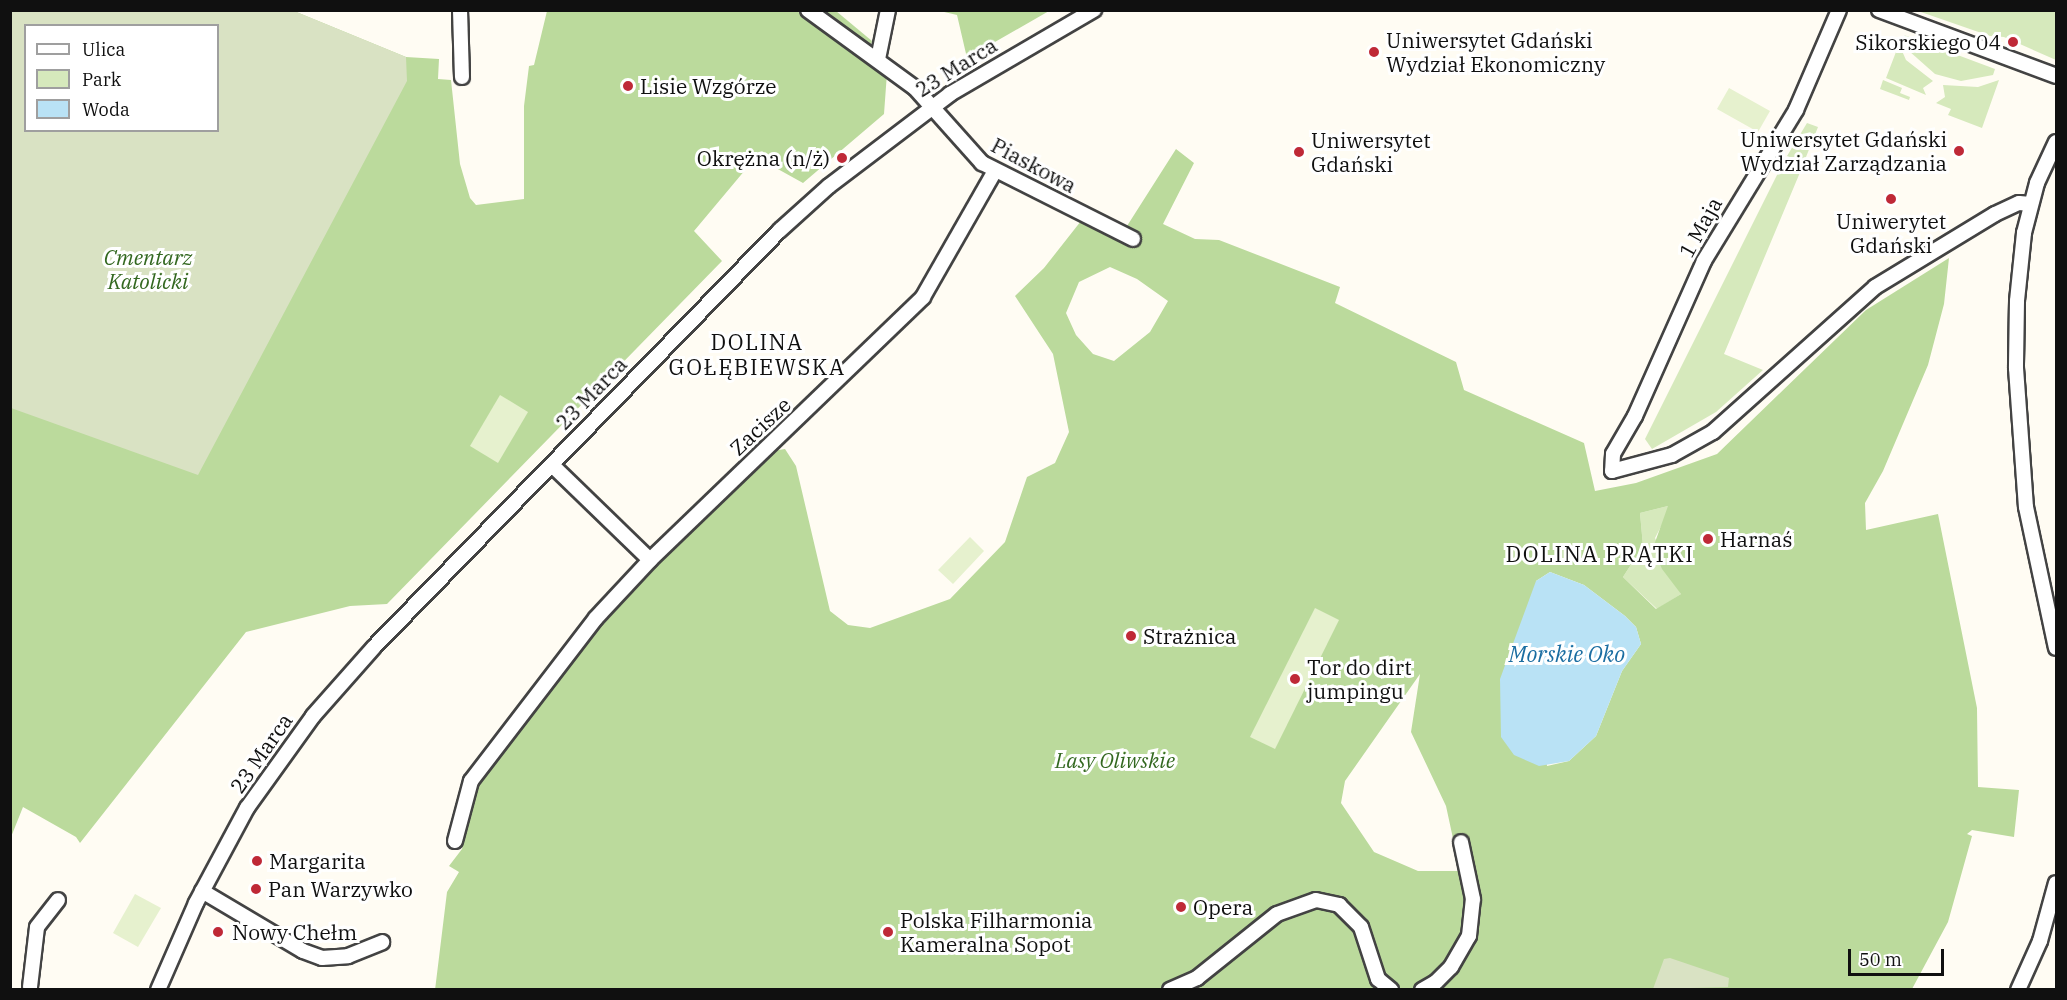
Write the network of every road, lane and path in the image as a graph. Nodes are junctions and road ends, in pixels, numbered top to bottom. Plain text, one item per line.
1 (460, 10) edge
2 (808, 10) edge
3 (888, 10) edge
4 (1094, 10) edge
5 (1839, 10) edge
6 (1879, 10) edge
7 (878, 58) junction
8 (2056, 76) edge
9 (462, 77) dead end
10 (931, 108) junction
11 (2056, 142) edge
12 (995, 171) junction
13 (2031, 204) junction
14 (1133, 239) dead end
15 (552, 465) junction
16 (650, 560) junction
17 (2056, 648) edge
18 (455, 841) dead end
19 (1461, 842) dead end
20 (2056, 883) edge
21 (202, 891) junction
22 (58, 900) dead end
23 (382, 942) dead end
24 (32, 989) edge
25 (158, 990) edge
26 (1170, 990) edge
27 (1391, 990) edge
28 (1422, 990) edge
29 (2018, 990) edge

1 - 9 street
2 - 7 street, Piaskowa
3 - 7 street
4 - 10 street, 23 Marca
5 - 13 street, 1 Maja
6 - 8 street
7 - 10 street, Piaskowa
10 - 12 street, Piaskowa
10 - 15 street, 23 Marca
11 - 13 street
12 - 14 street, Piaskowa
12 - 16 street, Zacisze
13 - 17 street
15 - 16 street
15 - 21 street, 23 Marca
16 - 18 street, Zacisze
19 - 28 street
20 - 29 street
21 - 23 street
21 - 25 street, 23 Marca
22 - 24 street
26 - 27 street

